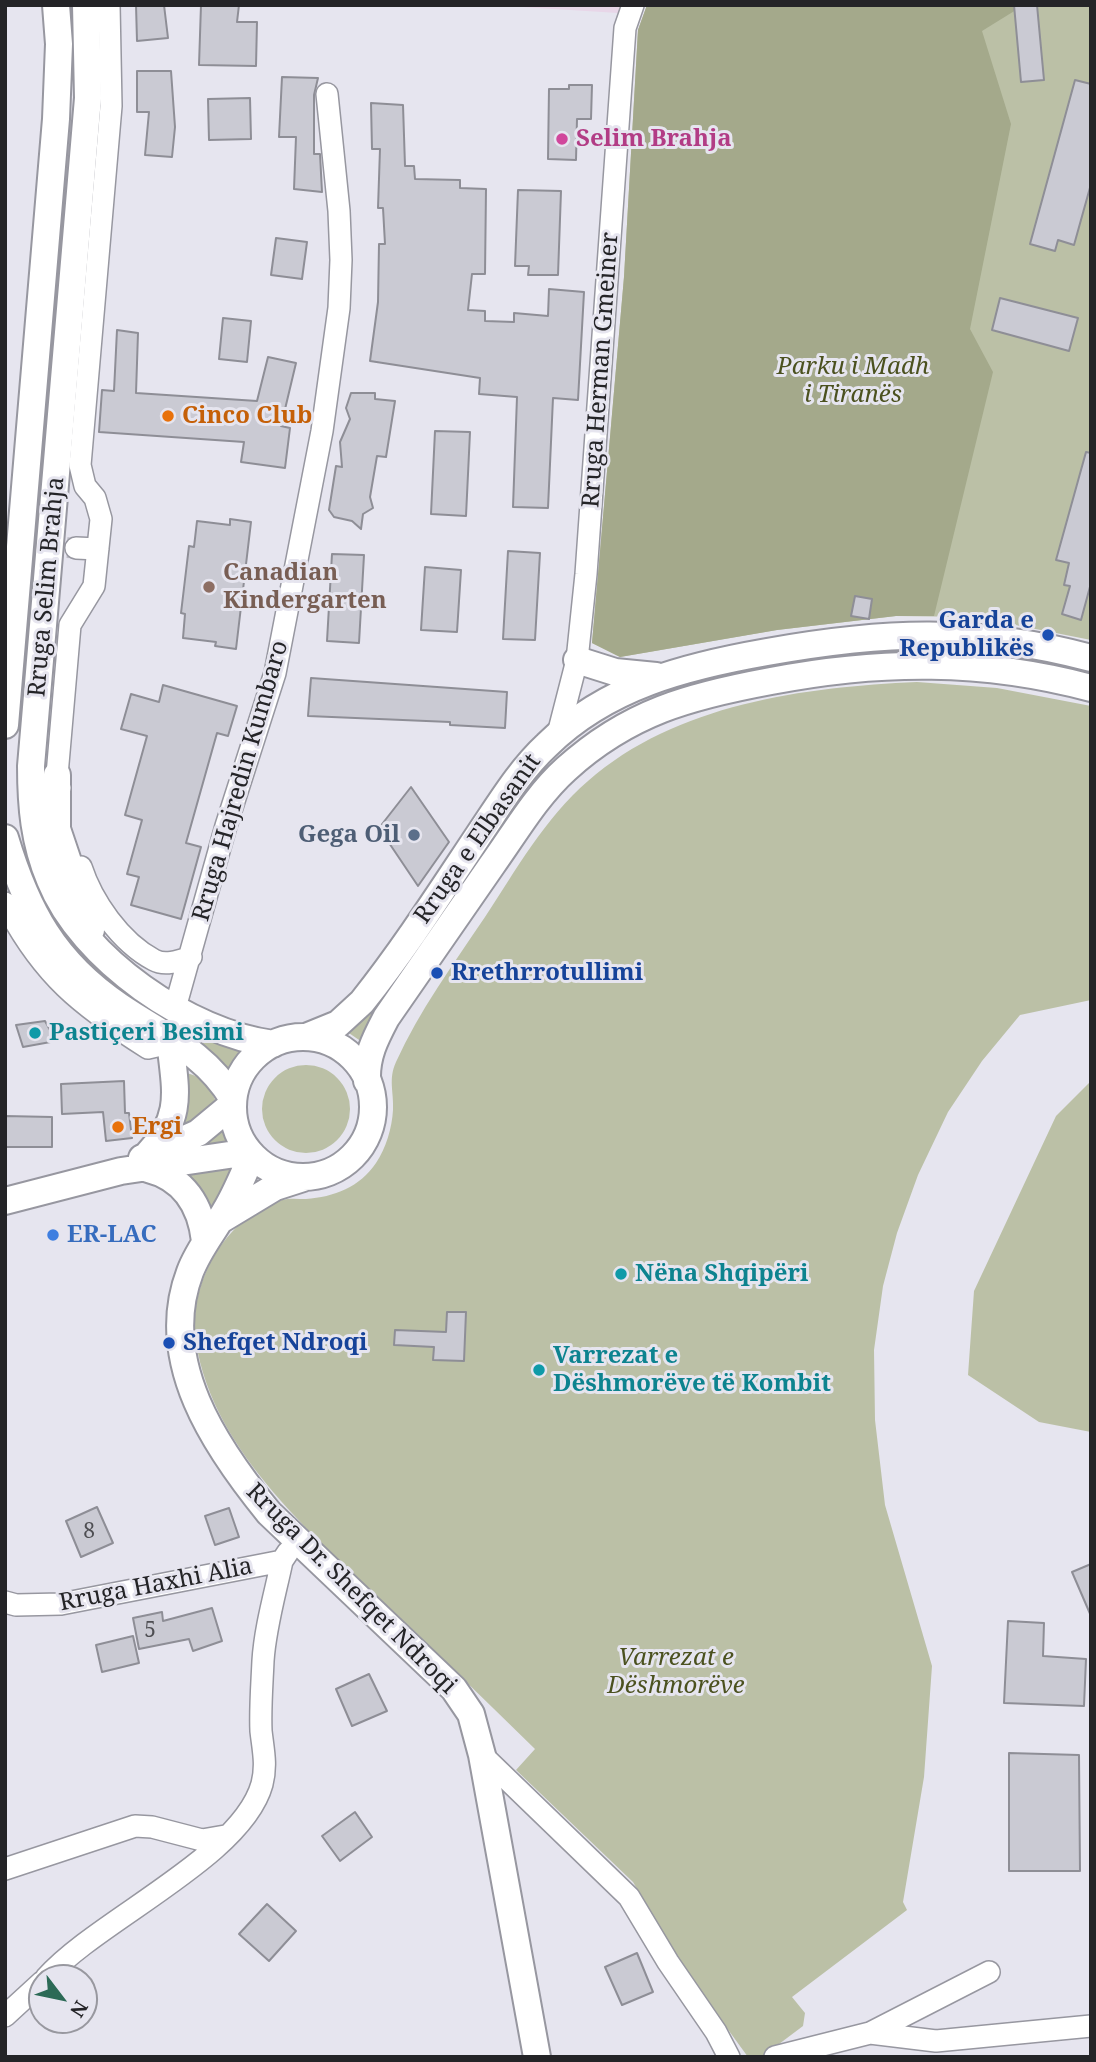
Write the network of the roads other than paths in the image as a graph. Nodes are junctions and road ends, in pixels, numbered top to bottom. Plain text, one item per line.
1 (56, 5) edge
2 (86, 5) edge
3 (109, 5) edge
4 (634, 5) edge
5 (327, 94) dead end
6 (76, 548) tunnel mouth
7 (98, 549) junction
8 (1091, 658) edge
9 (576, 660) junction
10 (661, 676) junction
11 (1091, 688) edge
12 (5, 725) edge
13 (558, 734) junction
14 (57, 775) junction
15 (5, 838) edge
16 (5, 903) edge
17 (97, 948) junction
18 (191, 957) junction
19 (175, 1008) junction
20 (306, 1037) junction
21 (170, 1038) junction
22 (273, 1044) junction
23 (367, 1081) junction
24 (233, 1102) junction
25 (250, 1154) junction
26 (147, 1162) junction
27 (304, 1177) junction
28 (5, 1201) edge
29 (221, 1220) junction
30 (205, 1241) junction
31 (289, 1551) junction
32 (5, 1602) edge
33 (482, 1755) junction
34 (225, 1836) junction
35 (5, 1869) edge
36 (62, 1964) edge
37 (989, 1972) dead end
38 (28, 1995) edge
39 (5, 2016) edge
40 (1091, 2026) edge
41 (870, 2033) junction
42 (915, 2048) edge
43 (537, 2057) edge
44 (729, 2057) edge
45 (775, 2057) edge

1 - 12 main road, Rruga Selim Brahja
2 - 17 main road, Rruga Selim Brahja
3 - 7 street, Rruga Selim Brahja
4 - 9 street, Rruga Herman Gmeiner
5 - 18 street, Rruga Hajredin Kumbaro
6 - 7 street, Rruga Selim Brahja
7 - 14 street, Rruga Selim Brahja
8 - 10 main road, Rruga e Elbasanit
9 - 10 main road
9 - 13 street, Rruga Herman Gmeiner
10 - 13 main road, Rruga e Elbasanit
11 - 23 main road, Rruga e Elbasanit
13 - 20 main road, Rruga e Elbasanit
14 - 17 main road
14 - 18 street, Rruga Selim Brahja
15 - 21 main road
16 - 21 street
17 - 19 main road, Rruga Selim Brahja
18 - 19 street, Rruga Hajredin Kumbaro
19 - 22 main road, Rruga Selim Brahja
20 - 22 main road
20 - 23 main road
21 - 24 main road
21 - 26 main road
22 - 24 main road
23 - 27 main road
24 - 25 main road
24 - 26 main road
25 - 26 main road
25 - 27 main road
25 - 29 main road, Rruga Dr. Shefqet Ndroqi
26 - 28 main road
26 - 30 main road
27 - 29 main road, Rruga Dr. Shefqet Ndroqi
29 - 30 main road, Rruga Dr. Shefqet Ndroqi
30 - 31 main road, Rruga Dr. Shefqet Ndroqi
31 - 32 street, Rruga Haxhi Alia
31 - 33 main road, Rruga Dr. Shefqet Ndroqi
31 - 34 street
33 - 43 main road, Rruga Dr. Shefqet Ndroqi
33 - 44 street
34 - 35 street
34 - 36 street
37 - 41 street
38 - 39 street
40 - 42 street
41 - 42 street
41 - 45 street

